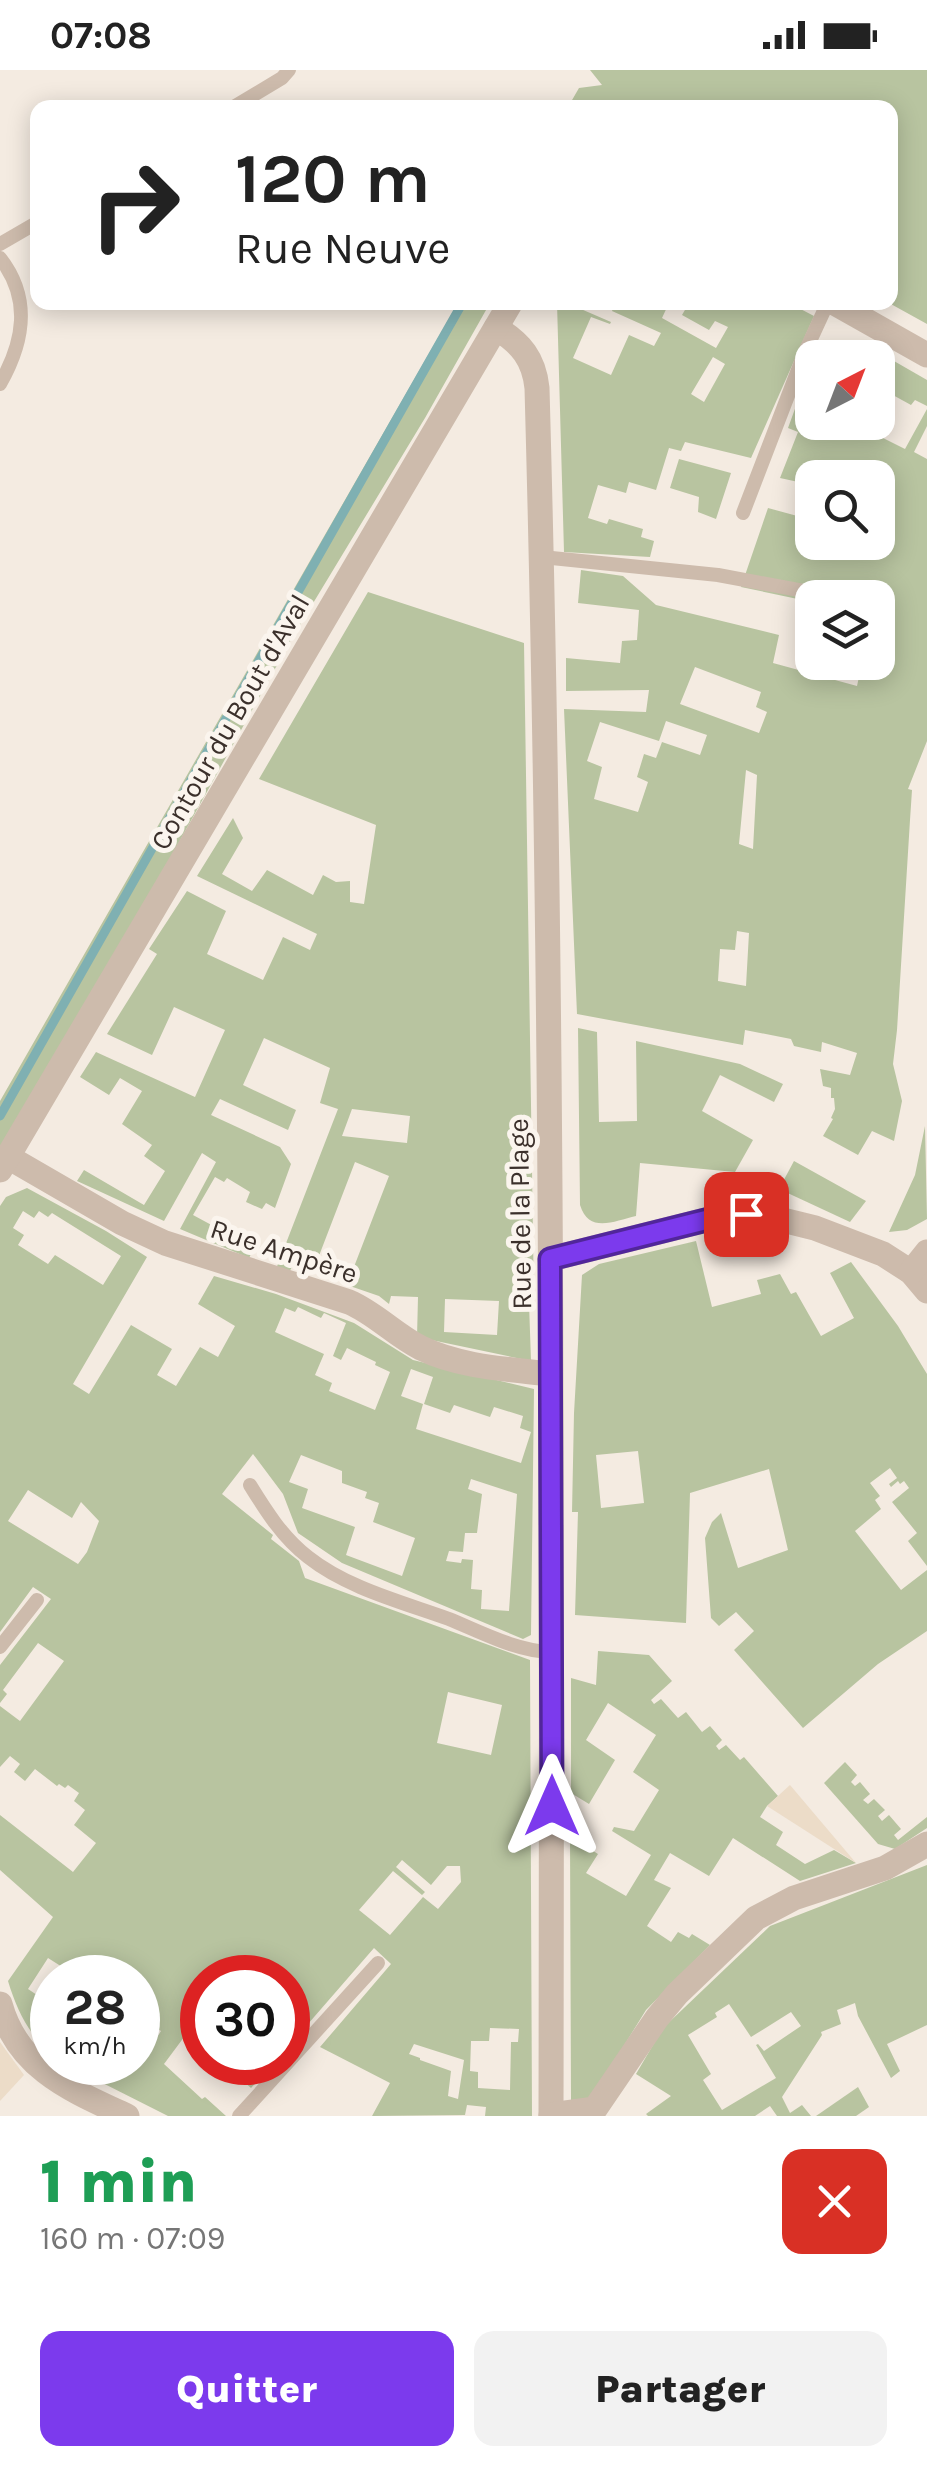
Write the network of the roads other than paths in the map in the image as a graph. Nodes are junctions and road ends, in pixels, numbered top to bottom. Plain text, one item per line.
1 (288, 70) edge
2 (245, 100) edge
3 (30, 227) edge
4 (0, 244) edge
5 (0, 258) edge
6 (506, 310) edge
7 (827, 310) edge
8 (845, 310) edge
9 (496, 328) junction
10 (927, 355) edge
11 (0, 384) edge
12 (743, 514) dead end
13 (542, 557) junction
14 (795, 590) edge
15 (4, 1164) edge
16 (550, 1259) junction
17 (921, 1272) edge
18 (550, 1374) junction
19 (250, 1486) dead end
20 (36, 1600) dead end
21 (0, 1648) edge
22 (552, 1652) junction
23 (927, 1844) edge
24 (378, 1963) dead end
25 (0, 2004) edge
26 (127, 2116) edge
27 (239, 2116) edge
28 (551, 2116) edge

1 - 2 lane
3 - 4 lane
5 - 11 lane
6 - 9 street, Contour du Bout d'Aval
7 - 12 lane
8 - 10 street
9 - 13 street, Rue de la Plage
9 - 15 street, Contour du Bout d'Aval
13 - 14 lane
13 - 16 street, Rue de la Plage
15 - 18 street, Rue Ampère
16 - 17 street
16 - 18 street, Rue de la Plage
18 - 22 street, Rue de la Plage
19 - 22 lane
20 - 21 lane
22 - 28 street, Rue de la Plage
23 - 28 street
24 - 27 lane
25 - 26 street

